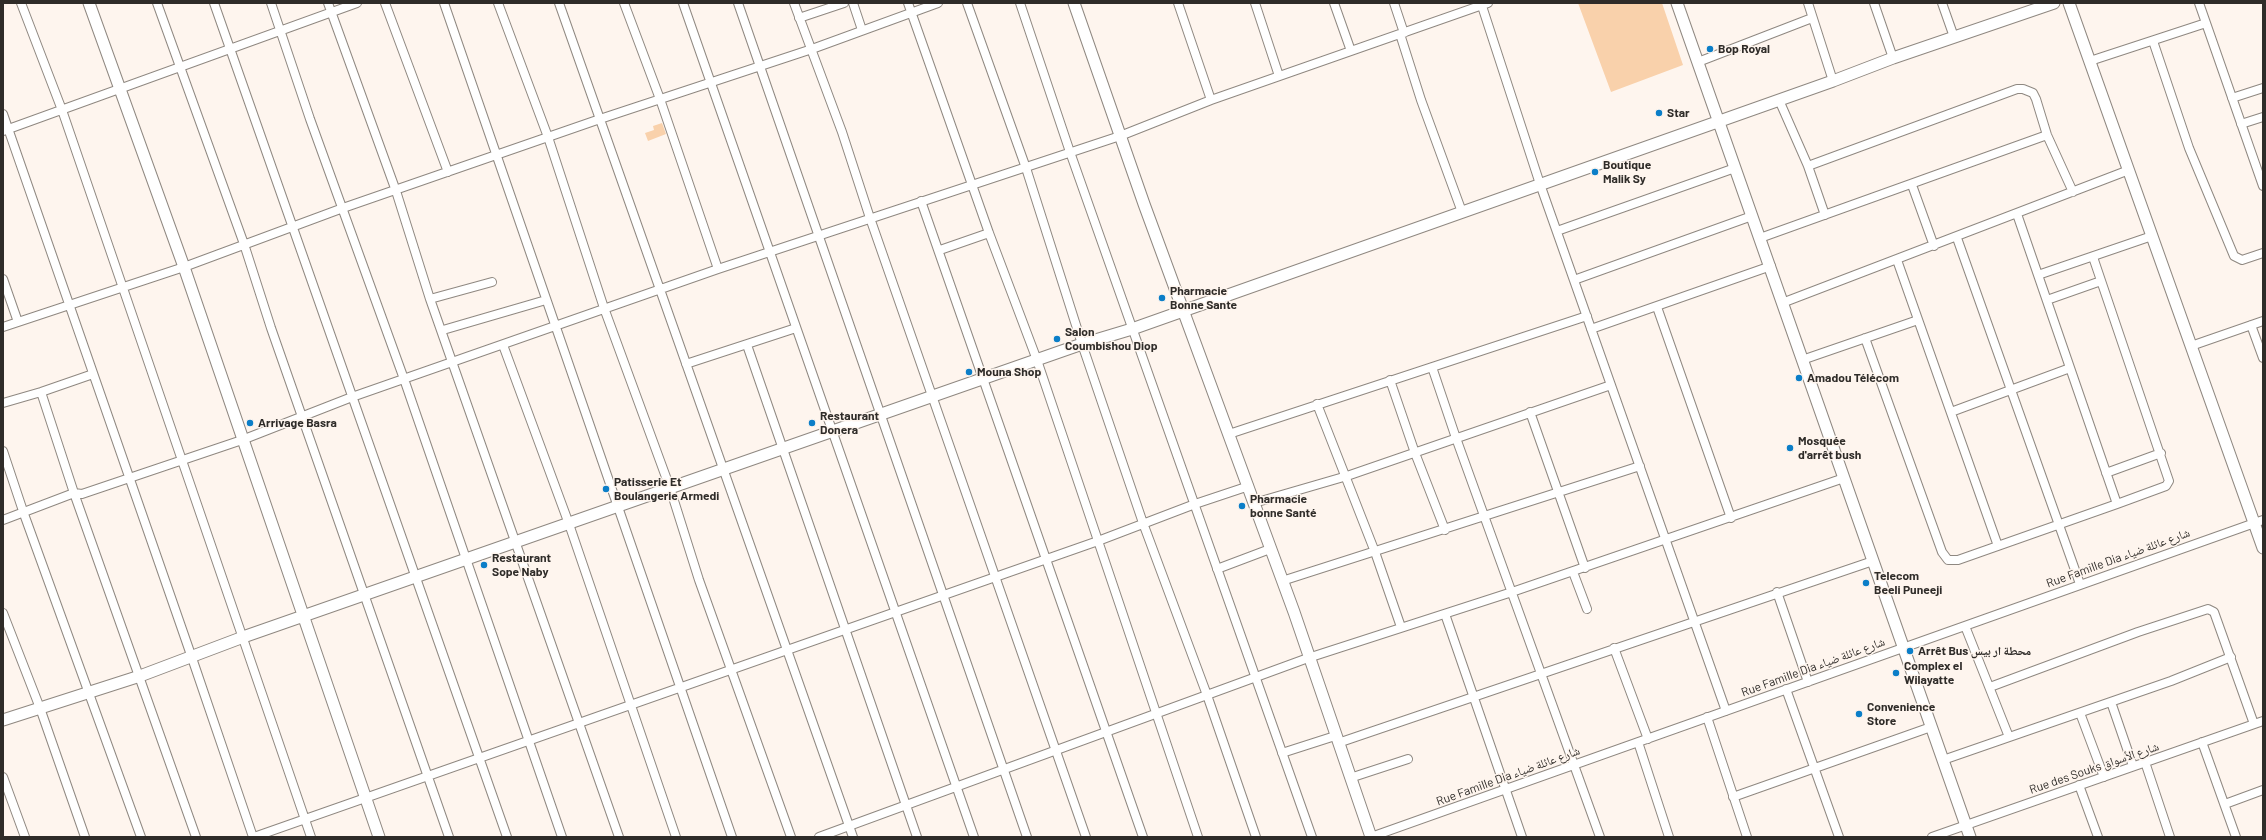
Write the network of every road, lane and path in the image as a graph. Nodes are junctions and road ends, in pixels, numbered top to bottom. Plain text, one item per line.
1 (21, 3) edge
2 (89, 3) edge
3 (156, 3) edge
4 (214, 3) edge
5 (271, 3) edge
6 (328, 3) edge
7 (357, 3) edge
8 (385, 3) edge
9 (444, 3) edge
10 (498, 3) edge
11 (559, 3) edge
12 (624, 3) edge
13 (683, 3) edge
14 (738, 3) edge
15 (794, 3) edge
16 (844, 3) edge
17 (853, 3) edge
18 (908, 3) edge
19 (938, 3) edge
20 (967, 3) edge
21 (1020, 3) edge
22 (1074, 3) edge
23 (1178, 3) edge
24 (1255, 3) edge
25 (1334, 3) edge
26 (1394, 3) edge
27 (1677, 3) edge
28 (1808, 3) edge
29 (1874, 3) edge
30 (1942, 3) edge
31 (2054, 3) edge
32 (2070, 3) edge
33 (2199, 3) edge
34 (1483, 4) edge
35 (332, 12) junction
36 (911, 12) junction
37 (799, 18) junction
38 (1812, 18) junction
39 (2206, 23) junction
40 (280, 30) junction
41 (862, 30) junction
42 (1402, 34) junction
43 (1954, 37) junction
44 (2153, 41) junction
45 (231, 49) junction
46 (812, 49) junction
47 (1351, 52) junction
48 (1893, 58) junction
49 (2090, 61) junction
50 (1698, 62) junction
51 (761, 66) junction
52 (179, 68) junction
53 (1279, 76) junction
54 (1833, 81) junction
55 (710, 82) junction
56 (2263, 88) edge
57 (119, 91) junction
58 (2232, 98) junction
59 (660, 99) junction
60 (1211, 100) junction
61 (1780, 100) junction
62 (62, 110) junction
63 (3, 114) edge
64 (2263, 117) edge
65 (600, 119) junction
66 (1718, 121) junction
67 (2241, 124) junction
68 (6, 130) edge
69 (2047, 135) junction
70 (1120, 136) junction
71 (548, 137) junction
72 (1070, 152) junction
73 (497, 155) junction
74 (1808, 166) junction
75 (1026, 168) junction
76 (1735, 168) junction
77 (2129, 170) junction
78 (448, 172) junction
79 (1540, 184) junction
80 (972, 185) junction
81 (1912, 185) junction
82 (2263, 186) edge
83 (396, 191) junction
84 (2073, 192) junction
85 (921, 201) junction
86 (343, 208) junction
87 (1462, 212) junction
88 (2017, 214) junction
89 (1752, 216) junction
90 (1825, 216) junction
91 (870, 218) junction
92 (292, 227) junction
93 (1557, 231) junction
94 (989, 233) junction
95 (818, 236) junction
96 (2152, 236) junction
97 (1760, 238) junction
98 (1957, 238) junction
99 (244, 244) junction
100 (1934, 246) junction
101 (940, 250) junction
102 (770, 252) junction
103 (2263, 253) edge
104 (2093, 257) junction
105 (1897, 260) junction
106 (1770, 266) junction
107 (184, 267) junction
108 (718, 269) junction
109 (2038, 275) junction
110 (3, 279) edge
111 (1574, 280) junction
112 (2101, 281) junction
113 (492, 282) dead end
114 (121, 287) junction
115 (660, 289) junction
116 (430, 299) junction
117 (546, 300) junction
118 (2047, 300) junction
119 (1782, 303) junction
120 (69, 305) junction
121 (1657, 307) junction
122 (604, 308) junction
123 (1184, 310) junction
124 (1587, 316) junction
125 (1918, 320) junction
126 (2263, 321) edge
127 (18, 322) junction
128 (2250, 325) junction
129 (3, 327) edge
130 (555, 327) junction
131 (796, 328) junction
132 (1132, 329) junction
133 (1591, 329) junction
134 (443, 330) junction
135 (1866, 338) junction
136 (503, 344) junction
137 (1082, 344) junction
138 (747, 345) junction
139 (2191, 346) junction
140 (2263, 358) edge
141 (1037, 360) junction
142 (1802, 360) junction
143 (453, 363) junction
144 (686, 364) junction
145 (1432, 367) junction
146 (2070, 368) junction
147 (93, 374) junction
148 (404, 379) junction
149 (984, 380) junction
150 (1390, 380) junction
151 (1611, 385) junction
152 (2011, 389) junction
153 (41, 392) junction
154 (352, 397) junction
155 (933, 397) junction
156 (3, 403) edge
157 (1317, 404) junction
158 (1530, 412) junction
159 (1950, 412) junction
160 (301, 415) junction
161 (882, 415) junction
162 (833, 432) junction
163 (1229, 434) junction
164 (1456, 438) junction
165 (242, 440) junction
166 (783, 449) junction
167 (3, 451) edge
168 (1415, 453) junction
169 (2160, 453) junction
170 (182, 460) junction
171 (1640, 466) junction
172 (723, 470) junction
173 (2106, 473) junction
174 (1347, 476) junction
175 (130, 478) junction
176 (1844, 478) junction
177 (1248, 486) junction
178 (670, 488) junction
179 (1558, 493) junction
180 (74, 494) junction
181 (1254, 503) junction
182 (1195, 504) junction
183 (2117, 504) junction
184 (618, 506) junction
185 (24, 514) junction
186 (1486, 517) junction
187 (1731, 518) junction
188 (3, 520) edge
189 (2259, 521) edge
190 (1143, 523) junction
191 (569, 524) junction
192 (2059, 525) junction
193 (1445, 530) junction
194 (1666, 540) junction
195 (1098, 541) junction
196 (515, 542) junction
197 (1998, 546) junction
198 (2263, 548) edge
199 (1270, 549) junction
200 (1375, 552) junction
201 (1048, 559) junction
202 (465, 560) junction
203 (1873, 561) junction
204 (1585, 568) junction
205 (1217, 569) junction
206 (1573, 572) junction
207 (415, 577) junction
208 (996, 578) junction
209 (1282, 581) junction
210 (2080, 584) junction
211 (1512, 592) junction
212 (1777, 592) junction
213 (365, 595) junction
214 (945, 595) junction
215 (1587, 609) dead end
216 (3, 613) edge
217 (896, 613) junction
218 (1445, 614) junction
219 (304, 616) junction
220 (1696, 620) junction
221 (1964, 626) junction
222 (1401, 627) junction
223 (846, 630) junction
224 (243, 637) junction
225 (1904, 647) junction
226 (1614, 648) junction
227 (787, 651) junction
228 (192, 655) junction
229 (2231, 657) junction
230 (1308, 658) junction
231 (732, 670) junction
232 (1541, 672) junction
233 (140, 676) junction
234 (1256, 677) junction
235 (1808, 682) junction
236 (1990, 687) junction
237 (681, 688) junction
238 (1786, 690) junction
239 (87, 692) junction
240 (1207, 695) junction
241 (1472, 695) junction
242 (2111, 702) junction
243 (630, 706) junction
244 (40, 708) junction
245 (1726, 711) junction
246 (2080, 713) junction
247 (1156, 714) junction
248 (1707, 718) junction
249 (3, 720) edge
250 (2263, 721) edge
251 (580, 723) junction
252 (2254, 724) junction
253 (1931, 727) junction
254 (1107, 732) junction
255 (2010, 737) junction
256 (1336, 739) junction
257 (1648, 739) junction
258 (529, 741) junction
259 (1638, 742) junction
260 (2202, 742) junction
261 (1056, 751) junction
262 (1282, 753) junction
263 (479, 759) junction
264 (1408, 760) dead end
265 (1943, 760) junction
266 (2145, 762) junction
267 (1574, 765) junction
268 (2133, 766) junction
269 (1814, 768) junction
270 (1005, 769) junction
271 (2104, 776) junction
272 (427, 777) junction
273 (3, 778) edge
274 (1350, 778) junction
275 (2079, 785) junction
276 (957, 787) junction
277 (1505, 789) junction
278 (2263, 790) edge
279 (1733, 797) junction
280 (365, 799) junction
281 (2225, 804) junction
282 (906, 806) junction
283 (305, 819) junction
284 (1966, 825) junction
285 (849, 827) junction
286 (1383, 835) edge
287 (25, 837) edge
288 (85, 837) edge
289 (141, 837) edge
290 (196, 837) edge
291 (253, 837) edge
292 (311, 837) edge
293 (379, 837) edge
294 (448, 837) edge
295 (506, 837) edge
296 (562, 837) edge
297 (619, 837) edge
298 (676, 837) edge
299 (732, 837) edge
300 (791, 837) edge
301 (819, 837) edge
302 (852, 837) edge
303 (917, 837) edge
304 (974, 837) edge
305 (1027, 837) edge
306 (1086, 837) edge
307 (1143, 837) edge
308 (1198, 837) edge
309 (1256, 837) edge
310 (1312, 837) edge
311 (1371, 837) edge
312 (1522, 837) edge
313 (1600, 837) edge
314 (1669, 837) edge
315 (1747, 837) edge
316 (1839, 837) edge
317 (1932, 837) edge
318 (1970, 837) edge
319 (2098, 837) edge
320 (2170, 837) edge
321 (2236, 837) edge

1 - 62 street
2 - 57 street
3 - 52 street
4 - 45 street
5 - 40 street
6 - 35 street
7 - 35 street
8 - 78 street
9 - 73 street
10 - 71 street
11 - 65 street
12 - 59 street
13 - 55 street
14 - 51 street
15 - 37 street
16 - 37 street
17 - 41 street
18 - 36 street
19 - 36 street
20 - 75 street
21 - 72 street
22 - 70 street
23 - 60 street
24 - 53 street
25 - 47 street
26 - 42 street
27 - 50 street
28 - 38 street
29 - 48 street
30 - 43 street
31 - 43 street
32 - 49 street
33 - 39 street
34 - 42 street
34 - 79 street
35 - 40 street
35 - 83 street
36 - 41 street
36 - 80 street
37 - 46 street
38 - 50 street
38 - 54 street
39 - 44 street
39 - 58 street
40 - 45 street
40 - 86 street
41 - 46 street
42 - 47 street
42 - 87 street
43 - 48 street
44 - 49 street
44 - 103 street
45 - 52 street
45 - 92 street
46 - 51 street
46 - 91 street
47 - 53 street
48 - 54 street
49 - 77 street
50 - 66 street
51 - 55 street
51 - 95 street
52 - 57 street
52 - 99 street
53 - 60 street
54 - 61 street
55 - 59 street
55 - 102 street
56 - 58 street
57 - 62 street
57 - 107 street
58 - 67 street
59 - 65 street
59 - 108 street
60 - 70 street
61 - 66 street
61 - 74 street
62 - 68 street
62 - 114 street
63 - 68 street
64 - 67 street
65 - 71 street
65 - 115 street
66 - 76 street
66 - 79 street
67 - 82 street
68 - 120 street
69 - 74 street
69 - 81 street
69 - 84 street
70 - 72 street
70 - 123 street
71 - 73 street
71 - 122 street
72 - 75 street
72 - 132 street
73 - 78 street
73 - 117 street
74 - 90 street
75 - 80 street
75 - 137 street
76 - 89 street
76 - 93 street
77 - 84 street
77 - 96 street
78 - 83 street
79 - 87 street
79 - 93 street
80 - 85 street
80 - 94 street
81 - 90 street
81 - 100 street
83 - 86 street
83 - 116 street
84 - 88 street
85 - 91 street
85 - 101 street
86 - 92 street
86 - 148 street
87 - 123 street
88 - 98 street
88 - 109 street
89 - 97 street
89 - 111 street
90 - 97 street
91 - 95 street
91 - 155 street
92 - 99 street
92 - 154 street
93 - 111 street
94 - 101 street
94 - 141 street
95 - 102 street
95 - 161 street
96 - 104 street
96 - 139 street
97 - 106 street
98 - 100 street
98 - 152 street
99 - 107 street
99 - 160 street
100 - 105 street
101 - 149 street
102 - 108 street
102 - 131 street
104 - 109 street
104 - 112 street
105 - 119 street
105 - 125 street
106 - 119 street
106 - 121 street
107 - 114 street
107 - 165 street
108 - 115 street
109 - 118 street
110 - 127 street
111 - 124 street
112 - 118 street
112 - 169 street
113 - 116 street
114 - 120 street
114 - 170 street
115 - 122 street
115 - 144 street
116 - 134 street
117 - 130 street
117 - 134 street
118 - 146 street
119 - 142 street
120 - 127 street
120 - 147 street
121 - 133 street
121 - 187 street
122 - 130 street
122 - 178 street
123 - 132 street
123 - 163 street
124 - 133 street
124 - 145 street
125 - 135 street
125 - 159 street
126 - 128 street
127 - 129 street
128 - 139 street
128 - 140 street
130 - 136 street
130 - 184 street
131 - 138 street
131 - 162 street
132 - 137 street
132 - 182 street
133 - 151 street
134 - 143 street
135 - 142 street
135 - 197 street
136 - 143 street
136 - 191 street
137 - 141 street
137 - 190 street
138 - 144 street
138 - 166 street
139 - 189 street
141 - 149 street
141 - 195 street
142 - 176 street
143 - 148 street
143 - 196 street
144 - 172 street
145 - 150 street
145 - 164 street
146 - 152 street
146 - 173 street
147 - 153 street
147 - 175 street
148 - 154 street
148 - 202 street
149 - 155 street
149 - 201 street
150 - 157 street
150 - 168 street
151 - 158 street
151 - 171 street
152 - 159 street
152 - 192 street
153 - 156 street
153 - 180 street
154 - 160 street
154 - 207 street
155 - 161 street
155 - 208 street
157 - 163 street
157 - 174 street
158 - 164 street
158 - 179 street
159 - 197 street
160 - 165 street
160 - 213 street
161 - 162 street
161 - 214 street
162 - 166 street
162 - 217 street
163 - 177 street
164 - 168 street
164 - 186 street
165 - 170 street
165 - 219 street
166 - 172 street
166 - 223 street
167 - 185 street
168 - 174 street
168 - 193 street
169 - 173 street
169 - 183 street
170 - 175 street
170 - 224 street
171 - 179 street
171 - 194 street
172 - 178 street
172 - 227 street
173 - 183 street
174 - 181 street
174 - 200 street
175 - 180 street
175 - 228 street
176 - 187 street
176 - 203 street
177 - 181 street
177 - 182 street
178 - 184 street
178 - 231 street
179 - 186 street
179 - 204 street
180 - 185 street
180 - 233 street
181 - 199 street
182 - 190 street
182 - 205 street
183 - 192 street
184 - 191 street
184 - 237 street
185 - 188 street
185 - 239 street
186 - 193 street
186 - 211 street
187 - 194 street
189 - 198 street
189 - 210 street, Rue Famille Dia شارع عائلة ضياء
190 - 195 street
190 - 240 street
191 - 196 street
191 - 243 street
192 - 197 street
192 - 210 street
193 - 200 street
194 - 204 street
194 - 220 street
195 - 201 street
195 - 247 street
196 - 202 street
196 - 251 street
199 - 205 street
199 - 209 street
200 - 209 street
200 - 222 street
201 - 208 street
201 - 254 street
202 - 207 street
202 - 258 street
203 - 212 street
203 - 225 street
204 - 206 street
205 - 234 street
206 - 211 street
206 - 215 street
207 - 213 street
207 - 263 street
208 - 214 street
208 - 261 street
209 - 230 street
210 - 221 street, Rue Famille Dia شارع عائلة ضياء
211 - 218 street
211 - 232 street
212 - 220 street
212 - 235 street
213 - 219 street
213 - 272 street
214 - 217 street
214 - 270 street
216 - 244 street
217 - 223 street
217 - 276 street
218 - 222 street
218 - 241 street
219 - 224 street
219 - 280 street
220 - 226 street
220 - 245 street
221 - 225 street, Rue Famille Dia شارع عائلة ضياء
221 - 236 street
222 - 230 street
223 - 227 street
223 - 282 street
224 - 228 street
224 - 283 street
225 - 235 street, Rue Famille Dia شارع عائلة ضياء
225 - 253 street
226 - 232 street
226 - 257 street
227 - 231 street
227 - 285 street
228 - 233 street
228 - 291 street
229 - 236 street
229 - 242 street
229 - 252 street
230 - 234 street
230 - 256 street
231 - 237 street
231 - 300 street
232 - 241 street
232 - 267 street
233 - 239 street
233 - 290 street
234 - 240 street
234 - 262 street
235 - 238 street, Rue Famille Dia شارع عائلة ضياء
236 - 255 street
237 - 243 street
237 - 299 street
238 - 245 street, Rue Famille Dia شارع عائلة ضياء
238 - 269 street
239 - 244 street
239 - 289 street
240 - 247 street
240 - 309 street
241 - 256 street
241 - 277 street
242 - 246 street
242 - 268 street
243 - 251 street
243 - 298 street
244 - 249 street
244 - 288 street
245 - 248 street, Rue Famille Dia شارع عائلة ضياء
246 - 255 street
246 - 271 street
247 - 254 street
247 - 308 street
248 - 257 street, Rue Famille Dia شارع عائلة ضياء
248 - 279 street
250 - 252 street, Rue des Souks شارع الأسواق
251 - 258 street
251 - 297 street
252 - 260 street, Rue des Souks شارع الأسواق
253 - 265 street
253 - 269 street
254 - 261 street
254 - 307 street
255 - 265 street
256 - 262 street
256 - 274 street
257 - 259 street, Rue Famille Dia شارع عائلة ضياء
258 - 263 street
258 - 296 street
259 - 267 street, Rue Famille Dia شارع عائلة ضياء
259 - 314 street
260 - 266 street, Rue des Souks شارع الأسواق
260 - 281 street
261 - 270 street
261 - 306 street
262 - 310 street
263 - 272 street
263 - 295 street
264 - 274 street
265 - 284 street
266 - 268 street, Rue des Souks شارع الأسواق
266 - 320 street
267 - 277 street, Rue Famille Dia شارع عائلة ضياء
267 - 313 street
268 - 271 street, Rue des Souks شارع الأسواق
269 - 279 street
269 - 316 street
270 - 276 street
270 - 305 street
271 - 275 street, Rue des Souks شارع الأسواق
272 - 280 street
272 - 294 street
273 - 287 street
274 - 311 street
275 - 284 street, Rue des Souks شارع الأسواق
275 - 319 street
276 - 282 street
276 - 304 street
277 - 286 street, Rue Famille Dia شارع عائلة ضياء
277 - 312 street
278 - 281 street
279 - 315 street
280 - 283 street
280 - 293 street
281 - 321 street
282 - 285 street
282 - 303 street
283 - 291 street
283 - 292 street
284 - 317 street, Rue des Souks شارع الأسواق
284 - 318 street
285 - 301 street
285 - 302 street
286 - 311 street, Rue Famille Dia شارع عائلة ضياء

